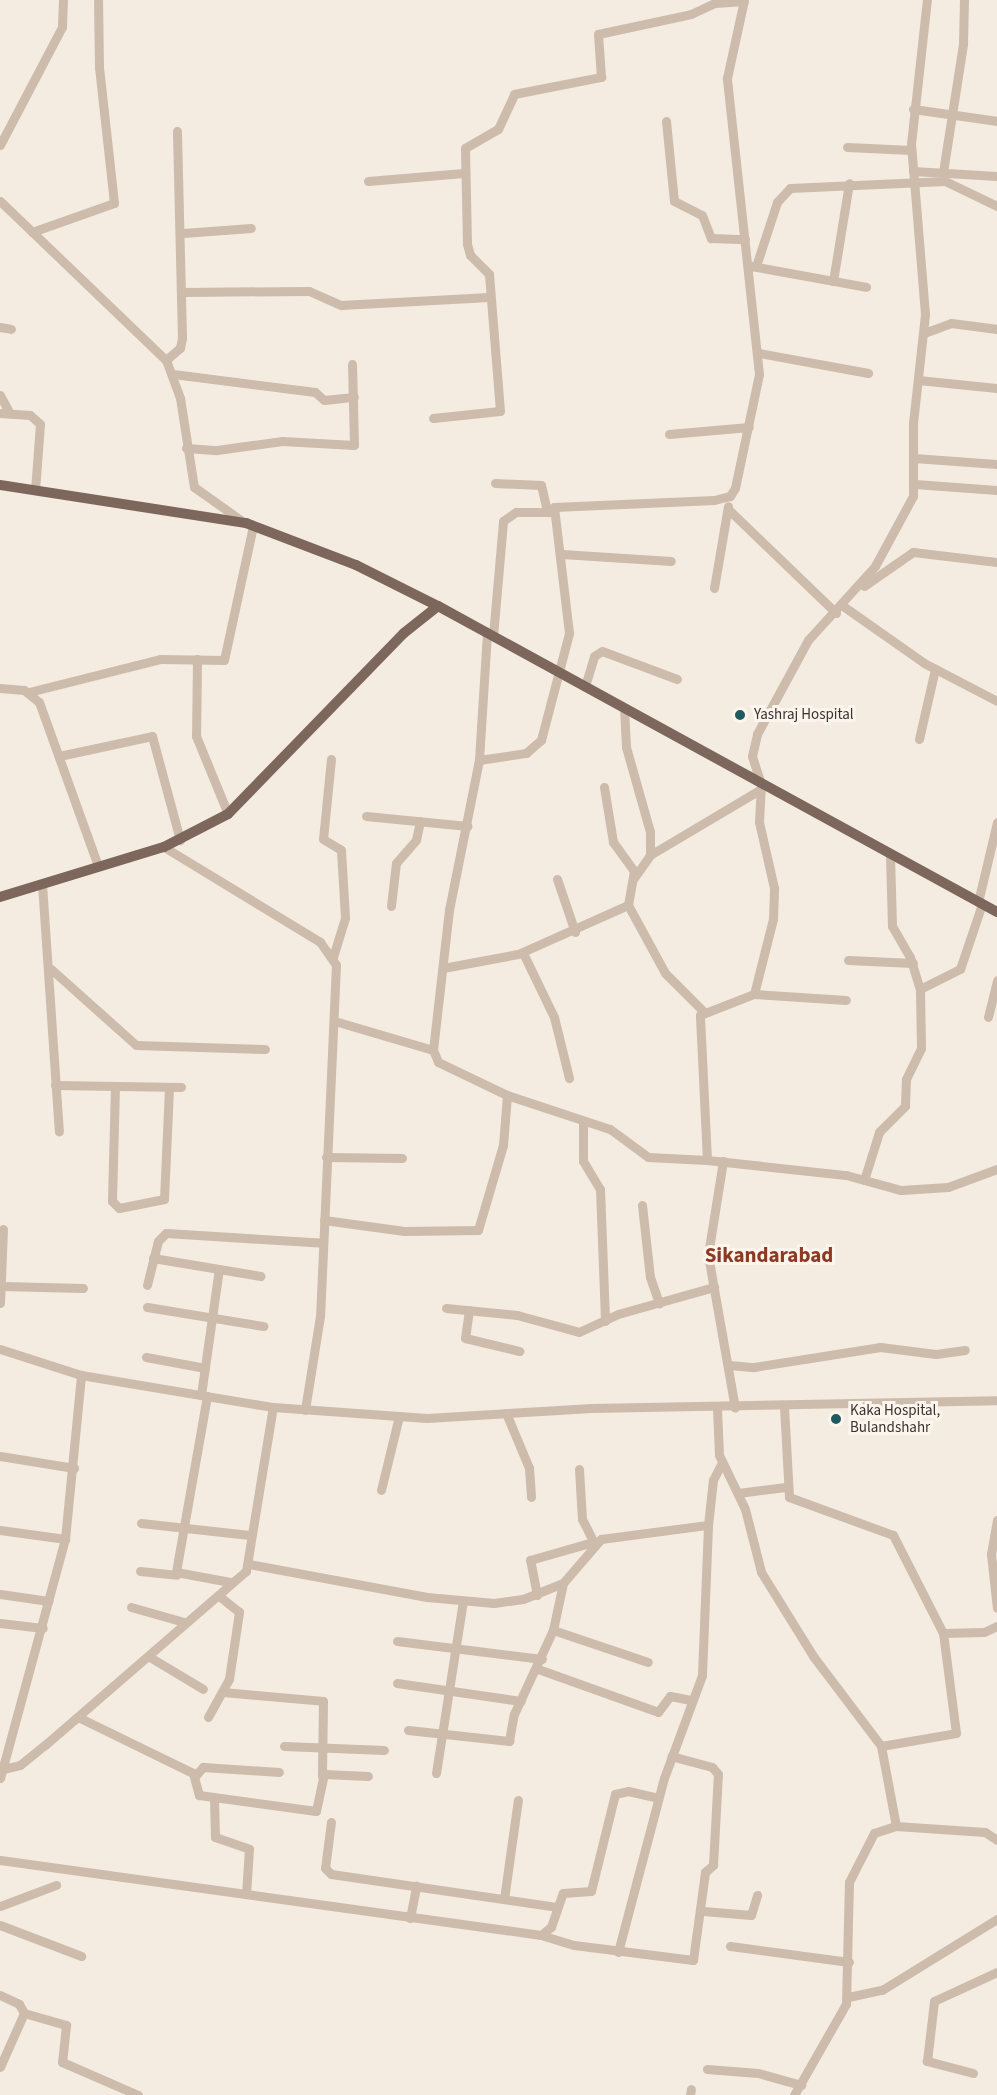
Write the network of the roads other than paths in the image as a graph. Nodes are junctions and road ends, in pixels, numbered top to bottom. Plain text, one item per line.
1 (63, 0) edge
2 (98, 0) edge
3 (927, 0) edge
4 (964, 0) edge
5 (744, 1) edge
6 (913, 109) junction
7 (950, 114) junction
8 (666, 121) dead end
9 (997, 121) edge
10 (177, 131) dead end
11 (0, 145) edge
12 (847, 147) dead end
13 (911, 150) junction
14 (943, 172) junction
15 (464, 173) junction
16 (997, 176) edge
17 (913, 177) junction
18 (368, 181) dead end
19 (849, 183) junction
20 (0, 201) edge
21 (997, 206) edge
22 (251, 228) dead end
23 (32, 232) junction
24 (183, 233) junction
25 (745, 239) junction
26 (752, 266) junction
27 (833, 281) junction
28 (866, 287) dead end
29 (182, 292) junction
30 (489, 297) junction
31 (0, 327) edge
32 (11, 329) dead end
33 (997, 329) edge
34 (924, 333) junction
35 (759, 353) junction
36 (166, 360) junction
37 (352, 364) dead end
38 (868, 373) dead end
39 (172, 374) junction
40 (918, 380) junction
41 (997, 388) edge
42 (0, 395) edge
43 (354, 397) junction
44 (5, 414) edge
45 (433, 418) dead end
46 (749, 427) junction
47 (669, 434) dead end
48 (187, 453) junction
49 (914, 458) junction
50 (997, 464) edge
51 (495, 483) dead end
52 (915, 484) junction
53 (0, 485) edge
54 (34, 490) junction
55 (997, 490) edge
56 (728, 497) junction
57 (728, 509) junction
58 (549, 512) junction
59 (249, 524) junction
60 (562, 554) junction
61 (671, 561) dead end
62 (997, 562) edge
63 (714, 588) dead end
64 (856, 592) junction
65 (438, 606) junction
66 (839, 609) junction
67 (490, 634) junction
68 (197, 659) junction
69 (935, 669) junction
70 (560, 673) junction
71 (677, 679) dead end
72 (585, 686) junction
73 (0, 688) edge
74 (29, 692) junction
75 (997, 701) edge
76 (624, 708) junction
77 (919, 739) dead end
78 (59, 756) junction
79 (331, 759) dead end
80 (479, 760) junction
81 (761, 787) junction
82 (604, 788) dead end
83 (228, 814) junction
84 (366, 816) dead end
85 (420, 821) junction
86 (997, 822) edge
87 (468, 826) junction
88 (180, 840) junction
89 (164, 847) junction
90 (650, 855) junction
91 (890, 855) junction
92 (98, 866) junction
93 (634, 878) junction
94 (557, 879) dead end
95 (42, 884) junction
96 (0, 897) edge
97 (980, 903) junction
98 (628, 905) junction
99 (391, 906) dead end
100 (997, 912) edge
101 (575, 932) junction
102 (523, 953) junction
103 (333, 957) junction
104 (848, 960) dead end
105 (913, 963) junction
106 (443, 968) junction
107 (51, 969) junction
108 (997, 980) edge
109 (920, 989) junction
110 (754, 994) junction
111 (846, 1000) dead end
112 (703, 1011) junction
113 (988, 1017) dead end
114 (338, 1022) junction
115 (265, 1049) dead end
116 (433, 1050) junction
117 (569, 1078) dead end
118 (55, 1085) junction
119 (115, 1086) junction
120 (169, 1087) junction
121 (182, 1087) dead end
122 (507, 1095) junction
123 (583, 1122) junction
124 (59, 1131) dead end
125 (326, 1157) junction
126 (402, 1158) dead end
127 (707, 1160) junction
128 (723, 1161) junction
129 (997, 1169) edge
130 (864, 1180) junction
131 (642, 1205) dead end
132 (324, 1220) junction
133 (3, 1228) dead end
134 (323, 1243) junction
135 (153, 1258) junction
136 (219, 1269) junction
137 (261, 1276) dead end
138 (147, 1285) dead end
139 (2, 1286) junction
140 (714, 1287) junction
141 (83, 1288) dead end
142 (0, 1303) edge
143 (659, 1303) junction
144 (147, 1306) dead end
145 (446, 1308) dead end
146 (470, 1310) junction
147 (212, 1317) junction
148 (605, 1321) junction
149 (263, 1326) dead end
150 (0, 1349) edge
151 (964, 1350) dead end
152 (519, 1351) dead end
153 (146, 1357) dead end
154 (729, 1365) junction
155 (205, 1368) junction
156 (81, 1375) junction
157 (204, 1396) junction
158 (997, 1400) edge
159 (273, 1407) junction
160 (784, 1407) junction
161 (735, 1408) junction
162 (717, 1409) junction
163 (305, 1410) junction
164 (506, 1413) junction
165 (399, 1416) junction
166 (0, 1456) edge
167 (721, 1464) junction
168 (74, 1468) junction
169 (579, 1469) dead end
170 (786, 1487) junction
171 (381, 1490) dead end
172 (738, 1493) junction
173 (531, 1497) dead end
174 (997, 1520) edge
175 (141, 1523) dead end
176 (708, 1525) junction
177 (187, 1526) junction
178 (0, 1530) edge
179 (249, 1535) junction
180 (65, 1539) junction
181 (594, 1544) junction
182 (249, 1564) junction
183 (140, 1571) dead end
184 (177, 1575) junction
185 (230, 1582) junction
186 (563, 1583) junction
187 (0, 1594) edge
188 (537, 1595) junction
189 (219, 1596) junction
190 (48, 1601) junction
191 (463, 1601) junction
192 (131, 1607) dead end
193 (997, 1608) edge
194 (184, 1622) junction
195 (0, 1623) edge
196 (43, 1628) junction
197 (997, 1629) edge
198 (553, 1630) junction
199 (943, 1633) junction
200 (397, 1641) dead end
201 (458, 1651) junction
202 (148, 1656) junction
203 (542, 1659) junction
204 (648, 1662) dead end
205 (538, 1669) junction
206 (397, 1683) dead end
207 (204, 1689) dead end
208 (223, 1692) junction
209 (450, 1692) junction
210 (691, 1700) junction
211 (521, 1701) junction
212 (78, 1717) junction
213 (208, 1717) dead end
214 (408, 1730) dead end
215 (443, 1735) junction
216 (284, 1746) dead end
217 (881, 1746) junction
218 (323, 1748) junction
219 (384, 1750) dead end
220 (671, 1756) junction
221 (279, 1772) dead end
222 (436, 1773) dead end
223 (1, 1774) edge
224 (195, 1775) junction
225 (322, 1776) junction
226 (368, 1776) dead end
227 (214, 1797) junction
228 (658, 1798) junction
229 (518, 1800) dead end
230 (331, 1822) dead end
231 (896, 1826) junction
232 (997, 1840) edge
233 (0, 1860) edge
234 (56, 1885) dead end
235 (416, 1886) junction
236 (246, 1894) junction
237 (757, 1895) dead end
238 (504, 1899) junction
239 (0, 1906) edge
240 (557, 1907) junction
241 (703, 1911) junction
242 (410, 1918) junction
243 (997, 1919) edge
244 (0, 1926) edge
245 (541, 1935) junction
246 (730, 1946) dead end
247 (618, 1952) junction
248 (81, 1956) dead end
249 (849, 1962) junction
250 (997, 1972) edge
251 (848, 1993) junction
252 (0, 1995) edge
253 (24, 2013) junction
254 (0, 2067) edge
255 (707, 2069) dead end
256 (973, 2073) dead end
257 (801, 2085) junction
258 (138, 2095) edge
259 (794, 2095) edge

1 - 11 street
2 - 23 street
3 - 6 street
4 - 7 street
5 - 15 street
5 - 25 street
6 - 7 street
6 - 13 street
7 - 9 street
7 - 14 street
8 - 25 street
10 - 24 street
12 - 13 street
13 - 17 street
14 - 16 street
14 - 17 street
15 - 18 street
15 - 30 street
17 - 19 street
17 - 21 street
17 - 34 street
19 - 26 street
19 - 27 street
20 - 23 street
22 - 24 street
23 - 36 street
24 - 29 street
25 - 26 street
26 - 27 street
26 - 35 street
27 - 28 street
29 - 30 street
29 - 36 street
30 - 45 street
31 - 32 street
33 - 34 street
34 - 40 street
35 - 38 street
35 - 46 street
36 - 39 street
37 - 43 street
39 - 43 street
39 - 48 street
40 - 41 street
40 - 49 street
42 - 44 street
43 - 48 street
44 - 54 street
46 - 47 street
46 - 56 street
48 - 59 street
49 - 50 street
49 - 52 street
51 - 58 street
52 - 55 street
52 - 64 street
53 - 54 main road
54 - 59 main road
56 - 57 street
56 - 58 street
57 - 63 street
57 - 66 street
58 - 60 street
58 - 67 street
59 - 65 main road
59 - 68 street
60 - 61 street
60 - 70 street
62 - 64 street
64 - 66 street
65 - 67 main road
65 - 83 main road
66 - 69 street
66 - 81 street
67 - 70 main road
67 - 80 street
68 - 74 street
68 - 83 street
69 - 75 street
69 - 77 street
70 - 72 main road
70 - 80 street
71 - 72 street
72 - 76 main road
73 - 74 street
74 - 78 street
76 - 81 main road
76 - 90 street
78 - 88 street
78 - 92 street
79 - 103 street
80 - 87 street
81 - 90 street
81 - 91 main road
81 - 110 street
82 - 93 street
83 - 88 main road
84 - 85 street
85 - 87 street
85 - 99 street
86 - 97 street
87 - 106 street
88 - 89 main road
89 - 92 main road
89 - 103 street
90 - 93 street
91 - 97 main road
91 - 105 street
92 - 95 main road
93 - 98 street
94 - 101 street
95 - 96 main road
95 - 107 street
97 - 100 main road
97 - 109 street
98 - 101 street
98 - 112 street
101 - 102 street
102 - 106 street
102 - 117 street
103 - 114 street
104 - 105 street
105 - 109 street
106 - 116 street
107 - 115 street
107 - 118 street
108 - 113 street
109 - 130 street
110 - 111 street
110 - 112 street
112 - 127 street
114 - 116 street
114 - 125 street
116 - 122 street
118 - 119 street
118 - 124 street
119 - 120 street
119 - 120 street
120 - 121 street
122 - 123 street
122 - 132 street
123 - 127 street
123 - 148 street
125 - 126 street
125 - 132 street
127 - 128 street
128 - 130 street
128 - 140 street
129 - 130 street
131 - 143 street
132 - 134 street
133 - 139 street
134 - 135 street
134 - 163 street
135 - 136 street
135 - 138 street
136 - 137 street
136 - 147 street
139 - 141 street
139 - 142 street
140 - 143 street
140 - 154 street
143 - 148 street
144 - 147 street
145 - 146 street
146 - 148 street
146 - 152 street
147 - 149 street
147 - 155 street
150 - 156 street
151 - 154 street
153 - 155 street
154 - 161 street
155 - 157 street
156 - 157 street
156 - 168 street
157 - 159 street
157 - 177 street
158 - 160 street
159 - 163 street
159 - 179 street
160 - 161 street
160 - 170 street
161 - 162 street
162 - 164 street
162 - 167 street
163 - 165 street
164 - 165 street
164 - 173 street
165 - 171 street
166 - 168 street
167 - 172 street
167 - 176 street
168 - 180 street
169 - 181 street
170 - 172 street
170 - 199 street
172 - 217 street
174 - 193 street
175 - 177 street
176 - 181 street
176 - 210 street
177 - 179 street
177 - 184 street
178 - 180 street
179 - 182 street
180 - 190 street
181 - 186 street
181 - 188 street
182 - 185 street
182 - 191 street
183 - 184 street
184 - 185 street
185 - 189 street
186 - 188 street
186 - 198 street
187 - 190 street
188 - 191 street
189 - 194 street
189 - 208 street
190 - 196 street
191 - 201 street
192 - 194 street
194 - 202 street
195 - 196 street
196 - 223 street
197 - 199 street
198 - 203 street
198 - 204 street
199 - 217 street
200 - 201 street
201 - 203 street
201 - 209 street
202 - 207 street
202 - 212 street
203 - 205 street
205 - 210 street
205 - 211 street
206 - 209 street
208 - 213 street
208 - 218 street
209 - 211 street
209 - 215 street
210 - 220 street
211 - 215 street
212 - 223 street
212 - 224 street
214 - 215 street
215 - 222 street
216 - 218 street
217 - 231 street
218 - 219 street
218 - 225 street
220 - 228 street
220 - 241 street
221 - 224 street
224 - 227 street
225 - 226 street
225 - 227 street
227 - 236 street
228 - 240 street
228 - 247 street
229 - 238 street
230 - 235 street
231 - 232 street
231 - 249 street
233 - 236 street
234 - 239 street
235 - 238 street
235 - 242 street
236 - 242 street
237 - 241 street
238 - 240 street
240 - 245 street
241 - 247 street
242 - 245 street
243 - 251 street
244 - 248 street
245 - 247 street
246 - 249 street
249 - 251 street
250 - 256 street
251 - 257 street
252 - 253 street
253 - 254 street
253 - 258 street
255 - 257 street
257 - 259 street

